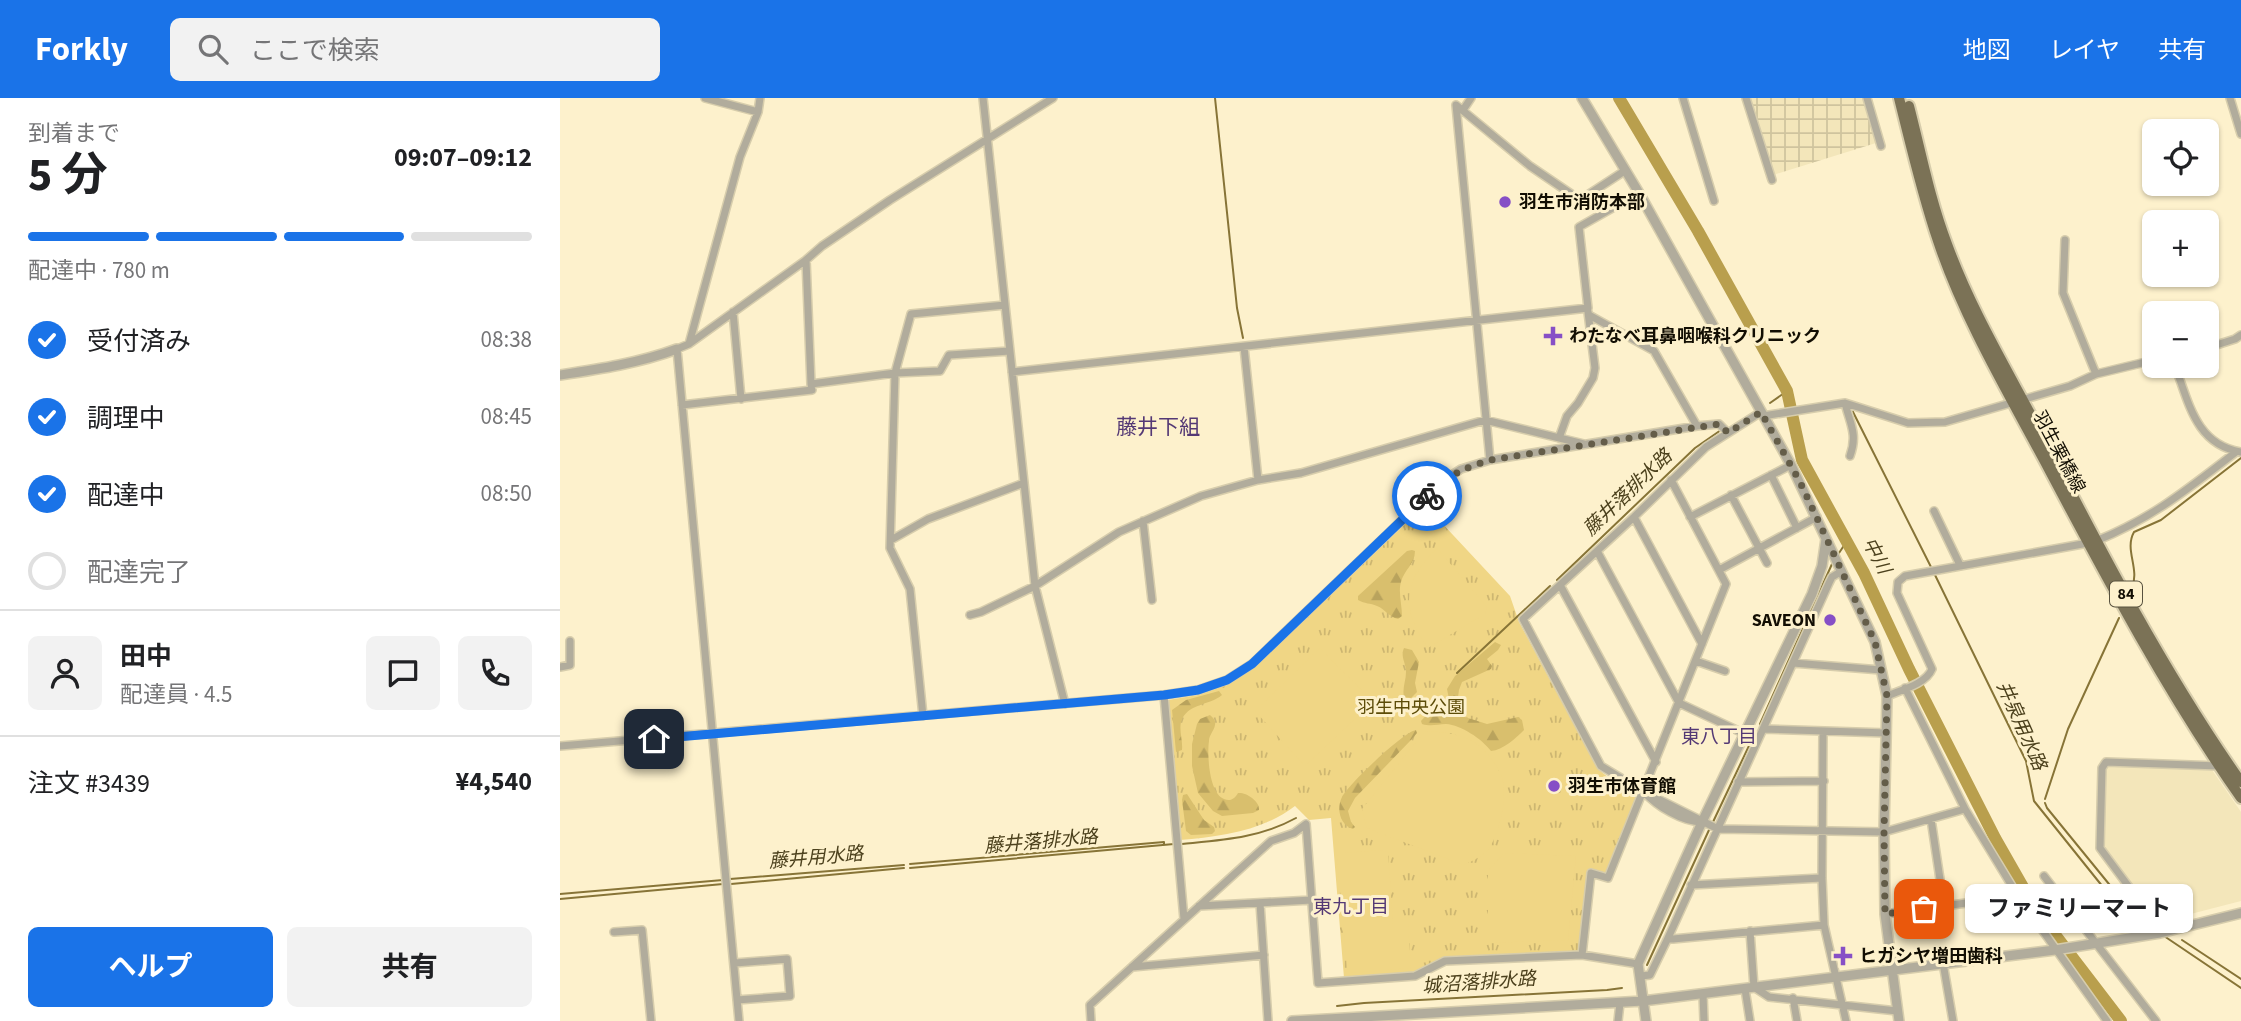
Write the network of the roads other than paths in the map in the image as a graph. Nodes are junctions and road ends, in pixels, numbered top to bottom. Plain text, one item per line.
1 (705, 98) edge
2 (760, 98) edge
3 (983, 98) edge
4 (1053, 98) edge
5 (1448, 98) edge
6 (1471, 98) edge
7 (1582, 98) edge
8 (1683, 98) edge
9 (1746, 98) edge
10 (1867, 98) edge
11 (1899, 98) edge
12 (1907, 98) edge
13 (2230, 98) edge
14 (1460, 107) junction
15 (758, 112) junction
16 (2241, 134) edge
17 (987, 139) junction
18 (1881, 146) dead end
19 (1626, 170) junction
20 (1772, 180) dead end
21 (1639, 193) junction
22 (1714, 201) dead end
23 (2065, 240) dead end
24 (806, 260) junction
25 (1005, 305) junction
26 (1588, 311) junction
27 (733, 312) junction
28 (1475, 320) junction
29 (2241, 335) edge
30 (689, 344) junction
31 (2219, 344) edge
32 (1244, 347) junction
33 (677, 349) junction
34 (1010, 351) junction
35 (2142, 363) edge
36 (1012, 372) junction
37 (895, 373) junction
38 (2096, 374) junction
39 (560, 375) edge
40 (2179, 378) edge
41 (811, 384) junction
42 (741, 399) junction
43 (2018, 401) junction
44 (1845, 403) junction
45 (682, 405) junction
46 (1762, 414) junction
47 (1485, 420) junction
48 (1698, 426) junction
49 (1728, 433) junction
50 (1559, 438) junction
51 (1587, 445) junction
52 (2238, 452) edge
53 (1850, 456) dead end
54 (1490, 460) junction
55 (1791, 465) junction
56 (1771, 475) junction
57 (1258, 480) junction
58 (1671, 480) junction
59 (1024, 483) junction
60 (1731, 495) junction
61 (1934, 511) dead end
62 (1634, 517) junction
63 (1690, 517) junction
64 (1817, 517) junction
65 (1143, 521) junction
66 (1797, 528) junction
67 (1826, 537) junction
68 (891, 540) junction
69 (2092, 542) junction
70 (1760, 548) junction
71 (1597, 551) junction
72 (1768, 563) dead end
73 (1960, 565) junction
74 (1718, 570) junction
75 (1842, 571) junction
76 (1560, 585) junction
77 (1035, 586) junction
78 (1152, 600) dead end
79 (970, 615) dead end
80 (570, 641) dead end
81 (1702, 643) junction
82 (1696, 661) junction
83 (1793, 663) junction
84 (560, 667) edge
85 (1881, 670) junction
86 (1725, 671) dead end
87 (1908, 687) junction
88 (1164, 695) junction
89 (1887, 696) junction
90 (1679, 703) junction
91 (1065, 704) junction
92 (923, 716) junction
93 (1750, 725) junction
94 (1762, 730) junction
95 (1823, 731) junction
96 (1887, 733) junction
97 (714, 734) junction
98 (1745, 734) junction
99 (560, 746) edge
100 (1656, 762) junction
101 (2219, 766) junction
102 (1824, 781) junction
103 (1738, 782) junction
104 (2241, 782) edge
105 (1644, 792) junction
106 (2241, 798) edge
107 (1965, 809) junction
108 (1931, 819) junction
109 (1702, 822) junction
110 (1718, 829) junction
111 (1824, 831) junction
112 (1884, 832) junction
113 (2044, 876) dead end
114 (1822, 878) junction
115 (1691, 886) junction
116 (2018, 896) junction
117 (1312, 900) junction
118 (1260, 903) junction
119 (1199, 906) junction
120 (1944, 906) junction
121 (2241, 913) edge
122 (1885, 914) junction
123 (1184, 919) junction
124 (1824, 925) junction
125 (2182, 928) junction
126 (1750, 931) junction
127 (614, 932) dead end
128 (1668, 938) junction
129 (2096, 943) junction
130 (2055, 950) junction
131 (1264, 955) junction
132 (1582, 955) junction
133 (735, 963) junction
134 (1943, 963) junction
135 (1638, 964) junction
136 (1131, 967) junction
137 (1891, 970) junction
138 (1641, 976) junction
139 (1836, 976) junction
140 (1749, 988) junction
141 (1703, 993) junction
142 (1793, 998) junction
143 (737, 1000) junction
144 (1643, 1001) junction
145 (1619, 1003) junction
146 (1843, 1004) junction
147 (1897, 1011) junction
148 (1387, 1018) edge
149 (651, 1021) edge
150 (739, 1021) edge
151 (1091, 1021) edge
152 (1268, 1021) edge
153 (1295, 1021) edge
154 (1618, 1021) edge
155 (1646, 1021) edge
156 (1704, 1021) edge
157 (1750, 1021) edge
158 (1797, 1021) edge
159 (1846, 1021) edge
160 (1899, 1021) edge
161 (1953, 1021) edge
162 (2107, 1021) edge
163 (2156, 1021) edge

1 - 15 street
2 - 15 street
3 - 17 street
4 - 17 street
5 - 14 street
6 - 14 street
7 - 19 street
8 - 22 street
9 - 20 street
10 - 18 street
11 - 43 main road, 羽生栗橋線 / 84
12 - 43 main road, 羽生栗橋線 / 84
13 - 16 street
14 - 19 street
14 - 28 street
15 - 30 street
17 - 24 street
17 - 25 street
19 - 21 street
21 - 26 street
21 - 46 street
23 - 38 street
24 - 27 street
24 - 41 street
25 - 34 street
25 - 37 street
26 - 28 street
26 - 48 street
26 - 50 street
27 - 30 street
27 - 42 street
28 - 32 street
28 - 47 street
29 - 31 street
30 - 33 street
32 - 36 street
32 - 57 street
33 - 39 street
33 - 45 street
34 - 36 street
34 - 37 street
35 - 38 street
36 - 59 street
37 - 41 street
37 - 68 street
38 - 43 street
40 - 52 street
41 - 42 street
42 - 45 street
43 - 44 street
43 - 69 main road, 羽生栗橋線 / 84
44 - 46 street
44 - 53 street
45 - 97 street
46 - 49 street
46 - 55 street
47 - 50 street
47 - 54 street
47 - 57 street
48 - 49 street
48 - 51 street
49 - 58 street
50 - 51 street
51 - 54 street
52 - 69 street
54 - 88 street
55 - 56 street
55 - 64 street
56 - 60 street
56 - 66 street
57 - 65 street
58 - 62 street
58 - 63 street
59 - 68 street
59 - 77 street
60 - 63 street
60 - 70 street
61 - 73 street
62 - 71 street
62 - 81 street
63 - 74 street
64 - 66 street
64 - 67 street
65 - 77 street
65 - 78 street
66 - 70 street
67 - 75 street
67 - 93 street
68 - 92 street
69 - 73 street
69 - 101 main road, 羽生栗橋線 / 84
69 - 104 main road, 羽生栗橋線 / 84
70 - 72 street
70 - 74 street
71 - 76 street
71 - 90 street
73 - 87 street
74 - 81 street
75 - 83 street
75 - 85 street
76 - 100 street
76 - 105 street
77 - 79 street
77 - 91 street
80 - 84 street
81 - 82 street
82 - 86 street
82 - 90 street
83 - 85 street
83 - 94 street
85 - 89 street
87 - 89 street
87 - 107 street
88 - 91 street
88 - 123 street
89 - 96 street
90 - 98 street
90 - 100 street
91 - 92 street
92 - 97 street
93 - 94 street
93 - 98 street
94 - 95 street
94 - 103 street
95 - 96 street
95 - 102 street
96 - 112 street
97 - 99 street
97 - 133 street
98 - 109 street
100 - 105 street
101 - 106 main road, 羽生栗橋線 / 84
101 - 125 street
102 - 103 street
102 - 111 street
103 - 110 street
105 - 109 street
105 - 132 street
107 - 108 street
107 - 116 street
108 - 112 street
108 - 120 street
109 - 110 street
109 - 135 street
110 - 111 street
110 - 115 street
111 - 112 street
111 - 114 street
112 - 122 street
113 - 129 street
114 - 115 street
114 - 124 street
115 - 128 street
116 - 120 street
116 - 130 street
117 - 118 street
117 - 119 street
117 - 132 street
118 - 119 street
118 - 131 street
119 - 123 street
120 - 122 street
121 - 125 street
122 - 137 street
123 - 136 street
124 - 126 street
124 - 139 street
125 - 129 street
126 - 128 street
126 - 140 street
127 - 149 street
128 - 138 street
129 - 130 street
129 - 163 street
130 - 134 street
130 - 162 street
131 - 136 street
131 - 152 street
132 - 135 street
133 - 143 street
133 - 143 street
134 - 137 street
134 - 161 street
135 - 138 street
136 - 151 street
137 - 139 street
137 - 147 street
138 - 144 street
139 - 140 street
139 - 146 street
140 - 141 street
140 - 142 street
140 - 157 street
141 - 144 street
141 - 156 street
142 - 146 street
142 - 158 street
143 - 150 street
144 - 145 street
144 - 155 street
145 - 148 street
145 - 154 street
146 - 147 street
146 - 159 street
147 - 160 street
148 - 153 street

